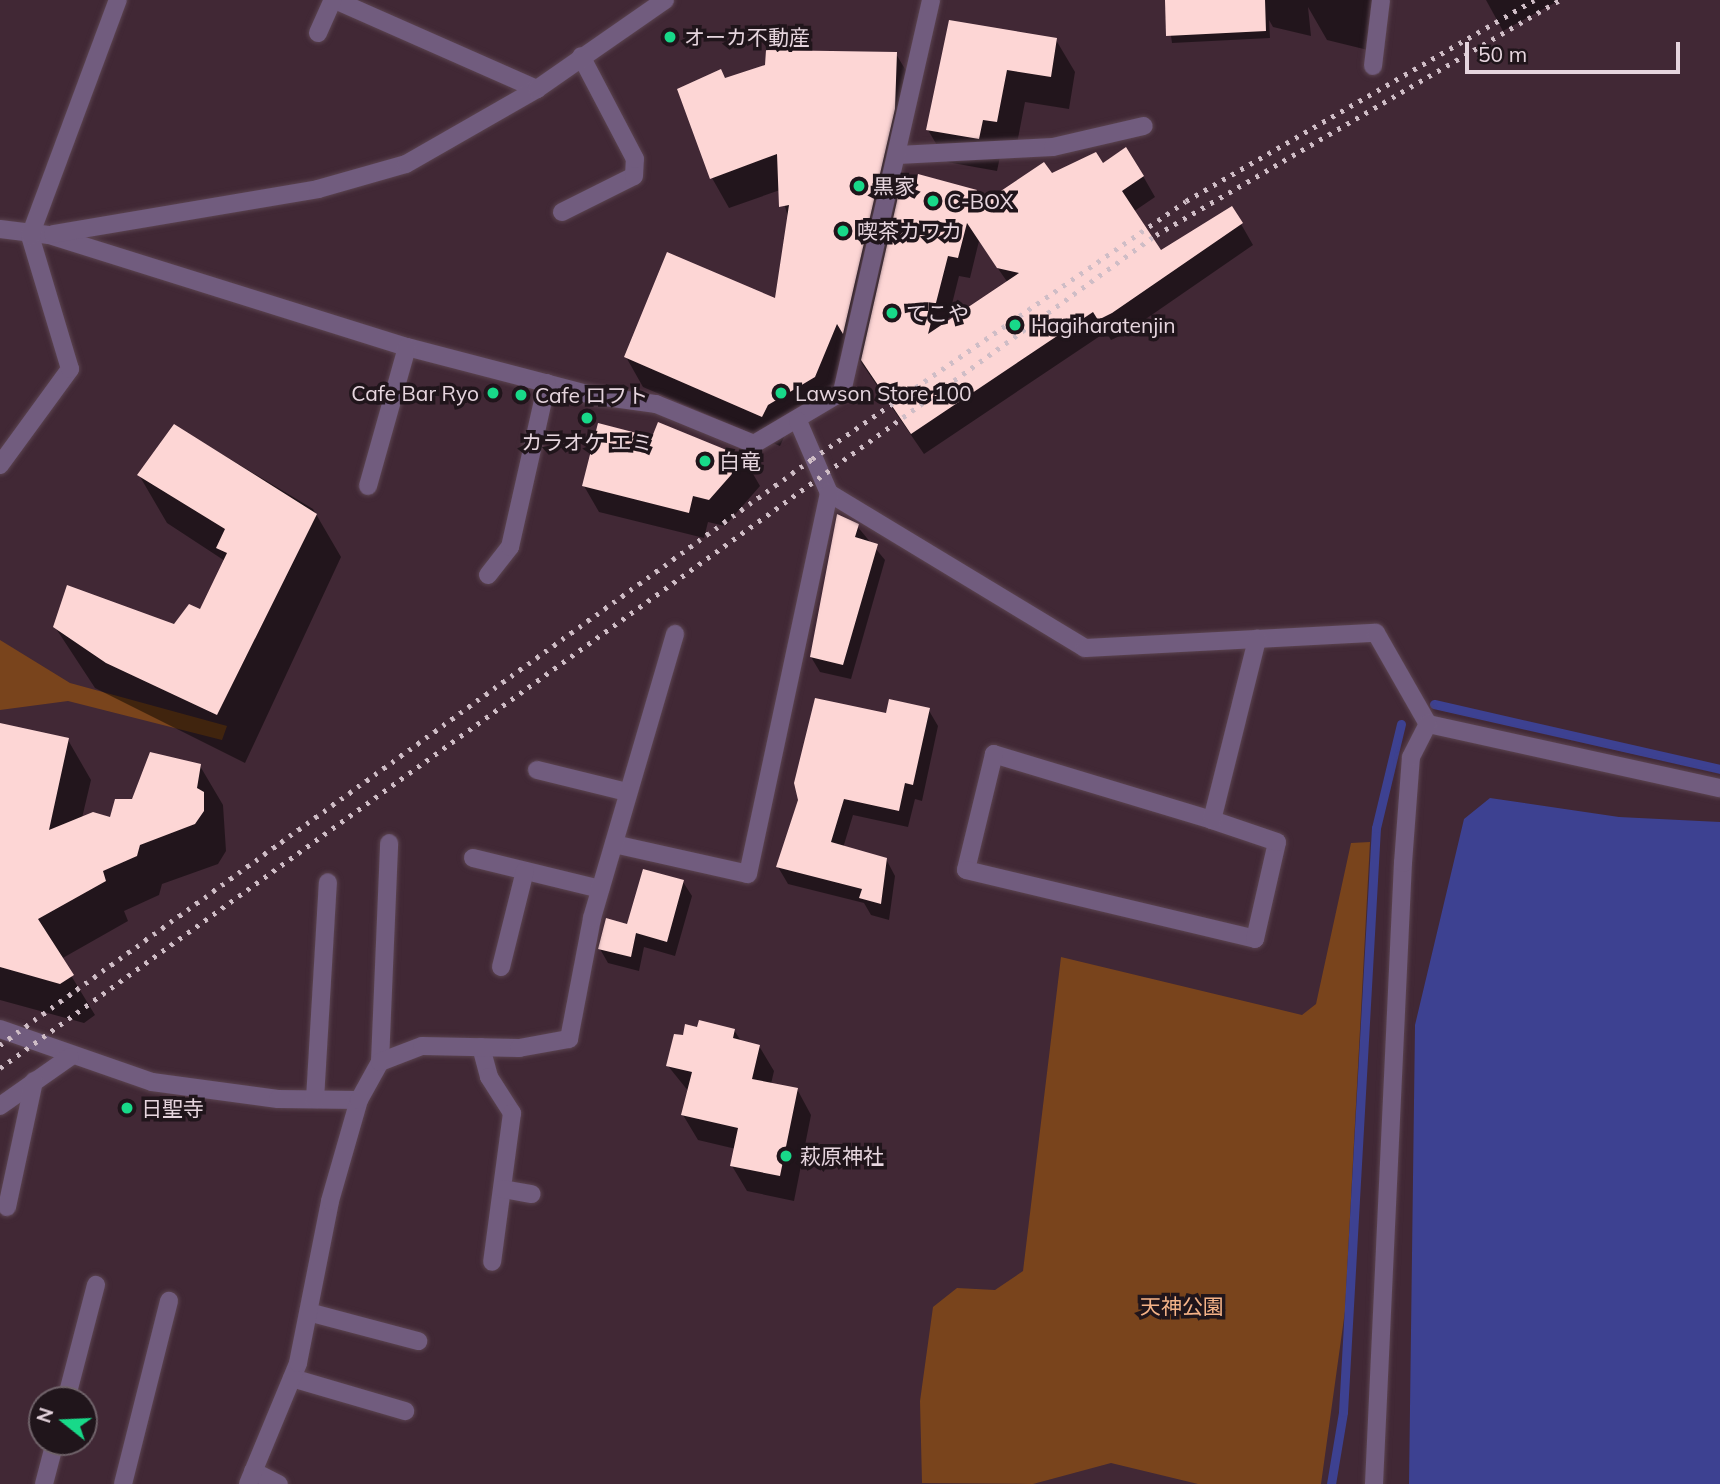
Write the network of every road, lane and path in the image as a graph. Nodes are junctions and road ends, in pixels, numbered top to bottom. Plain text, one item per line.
1 (118, 0) edge
2 (334, 0) edge
3 (665, 0) edge
4 (931, 0) edge
5 (1381, 0) edge
6 (318, 33) dead end
7 (581, 56) junction
8 (1373, 66) dead end
9 (537, 89) junction
10 (1144, 126) dead end
11 (898, 155) junction
12 (562, 212) dead end
13 (0, 229) edge
14 (49, 235) junction
15 (30, 236) junction
16 (407, 347) junction
17 (547, 383) junction
18 (797, 421) junction
19 (0, 465) edge
20 (368, 486) dead end
21 (829, 493) junction
22 (488, 575) dead end
23 (675, 634) dead end
24 (1257, 639) junction
25 (1428, 724) junction
26 (537, 770) dead end
27 (1720, 788) edge
28 (627, 792) junction
29 (1212, 820) junction
30 (389, 843) dead end
31 (614, 844) junction
32 (473, 858) dead end
33 (525, 870) junction
34 (328, 882) dead end
35 (600, 889) junction
36 (501, 967) dead end
37 (0, 1029) edge
38 (481, 1047) junction
39 (70, 1057) junction
40 (380, 1062) junction
41 (34, 1081) junction
42 (315, 1099) junction
43 (359, 1100) junction
44 (0, 1106) edge
45 (503, 1189) junction
46 (532, 1194) dead end
47 (6, 1206) dead end
48 (492, 1262) dead end
49 (96, 1284) dead end
50 (169, 1301) dead end
51 (312, 1313) junction
52 (418, 1340) dead end
53 (292, 1378) junction
54 (70, 1386) edge
55 (405, 1411) dead end
56 (51, 1456) edge
57 (251, 1477) edge
58 (44, 1484) edge
59 (123, 1484) edge
60 (279, 1484) edge
61 (1374, 1484) edge

1 - 15 street
2 - 6 street
2 - 9 street
3 - 7 street
4 - 11 street
5 - 8 street
7 - 9 street
7 - 12 street
9 - 14 street
10 - 11 street
11 - 18 street
13 - 15 street
14 - 15 street
14 - 16 street
15 - 19 street
16 - 17 street
16 - 20 street
17 - 18 street
17 - 22 street
18 - 21 street
21 - 24 street
21 - 31 street
23 - 28 street
24 - 25 street
24 - 29 street
25 - 27 street
25 - 61 street
26 - 28 street
28 - 31 street
29 - 29 street
30 - 40 street
31 - 35 street
32 - 33 street
33 - 35 street
33 - 36 street
34 - 42 street
35 - 38 street
37 - 39 street
38 - 40 street
38 - 45 street
39 - 41 street
39 - 42 street
40 - 43 street
41 - 44 street
41 - 47 street
42 - 43 street
43 - 51 street
45 - 46 street
45 - 48 street
49 - 54 street
50 - 59 street
51 - 52 street
51 - 53 street
53 - 55 street
53 - 57 street
56 - 58 street
57 - 60 street

